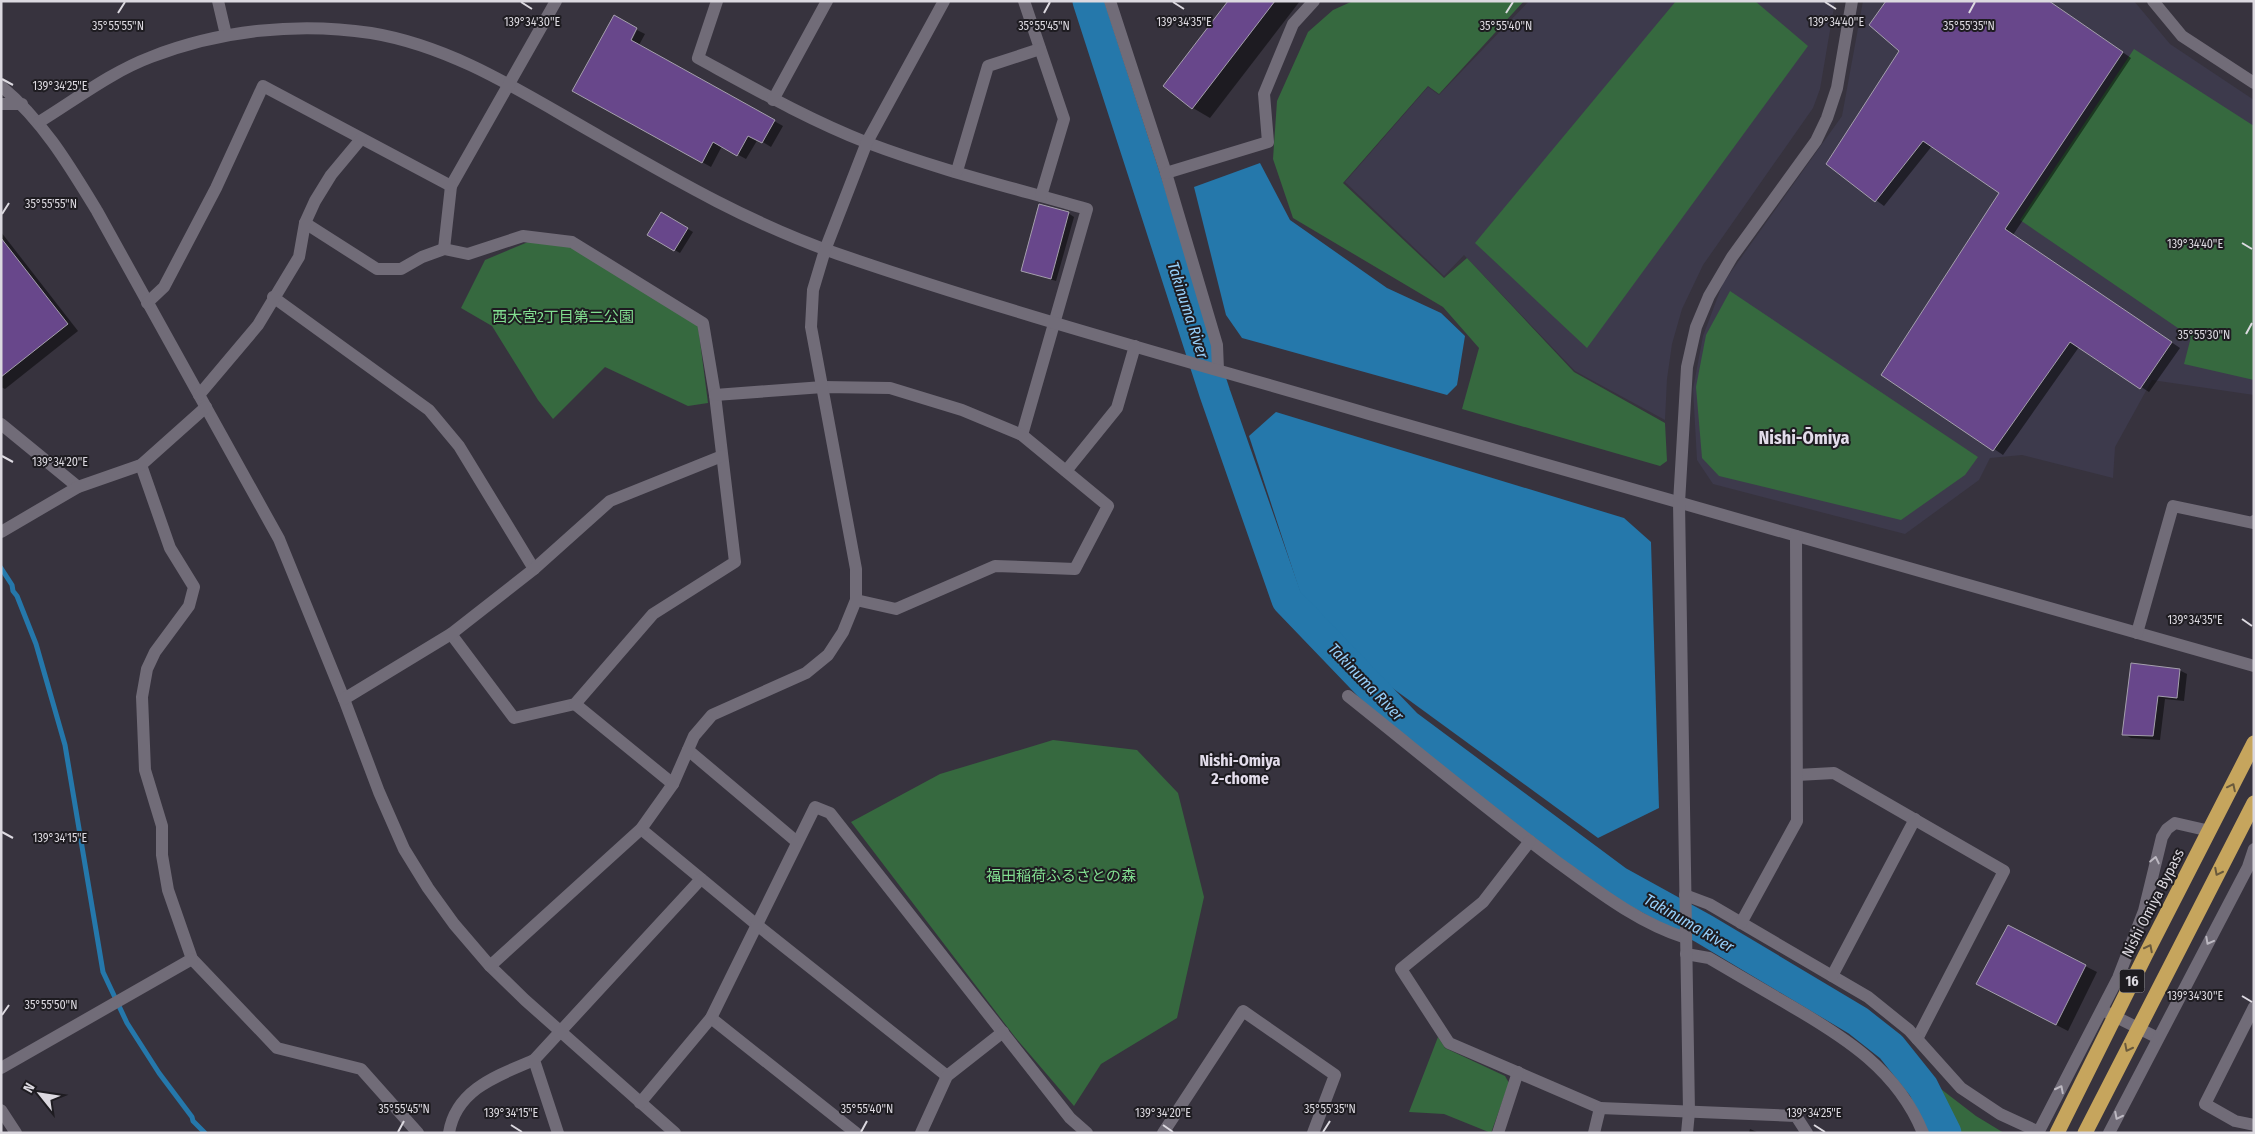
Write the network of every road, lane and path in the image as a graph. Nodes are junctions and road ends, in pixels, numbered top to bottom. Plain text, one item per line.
1 (218, 1) edge
2 (556, 1) edge
3 (717, 1) edge
4 (828, 1) edge
5 (944, 1) edge
6 (1024, 1) edge
7 (1110, 1) edge
8 (1314, 1) edge
9 (1852, 1) edge
10 (2157, 3) edge
11 (226, 35) junction
12 (1040, 49) junction
13 (2254, 83) edge
14 (508, 84) junction
15 (1, 86) edge
16 (773, 100) junction
17 (1, 104) edge
18 (22, 104) junction
19 (39, 122) junction
20 (361, 139) junction
21 (867, 142) junction
22 (957, 172) junction
23 (1166, 173) junction
24 (451, 186) junction
25 (1041, 196) junction
26 (305, 223) junction
27 (444, 249) junction
28 (825, 250) junction
29 (274, 297) junction
30 (147, 303) junction
31 (1053, 322) junction
32 (1135, 346) junction
33 (1216, 369) junction
34 (823, 387) junction
35 (199, 394) junction
36 (715, 395) junction
37 (206, 407) junction
38 (1, 424) edge
39 (1022, 435) junction
40 (722, 456) junction
41 (141, 465) junction
42 (1066, 471) junction
43 (78, 487) junction
44 (1679, 503) junction
45 (2254, 521) edge
46 (1, 532) edge
47 (1796, 536) junction
48 (534, 570) junction
49 (856, 600) junction
50 (2137, 632) junction
51 (451, 634) junction
52 (2254, 666) edge
53 (1348, 696) dead end
54 (344, 699) junction
55 (575, 704) junction
56 (2254, 743) edge
57 (688, 750) junction
58 (1797, 775) junction
59 (673, 784) junction
60 (2254, 803) edge
61 (1915, 819) junction
62 (641, 829) junction
63 (2210, 831) junction
64 (1530, 841) junction
65 (798, 842) junction
66 (2254, 849) edge
67 (701, 879) junction
68 (1685, 898) junction
69 (1741, 923) junction
70 (756, 925) junction
71 (1686, 934) junction
72 (1686, 954) junction
73 (192, 959) junction
74 (490, 966) junction
75 (1832, 976) junction
76 (2254, 1007) edge
77 (2102, 1009) junction
78 (710, 1018) junction
79 (558, 1032) junction
80 (1003, 1032) junction
81 (2158, 1038) junction
82 (1917, 1039) junction
83 (534, 1060) junction
84 (1, 1068) edge
85 (1518, 1072) junction
86 (947, 1076) junction
87 (640, 1103) junction
88 (1600, 1108) junction
89 (1, 1110) edge
90 (1689, 1112) junction
91 (2254, 1125) edge
92 (2038, 1132) edge
93 (16, 1133) edge
94 (418, 1133) edge
95 (450, 1133) edge
96 (558, 1133) edge
97 (675, 1133) edge
98 (856, 1133) edge
99 (921, 1133) edge
100 (1087, 1133) edge
101 (1163, 1133) edge
102 (1313, 1133) edge
103 (1498, 1133) edge
104 (1594, 1133) edge
105 (1687, 1133) edge
106 (1807, 1133) edge
107 (1923, 1133) edge
108 (2057, 1133) edge
109 (2085, 1133) edge
110 (2109, 1133) edge

1 - 11 street
2 - 14 street
3 - 16 street
4 - 16 street
5 - 21 street
6 - 12 street
7 - 23 street
8 - 23 street
9 - 44 street
10 - 13 street
11 - 14 street
11 - 19 street
12 - 22 street
12 - 25 street
14 - 24 street
14 - 28 street
15 - 18 street
16 - 21 street
17 - 18 street
18 - 19 street
19 - 30 street
20 - 24 street
20 - 26 street
20 - 30 street
21 - 22 street
21 - 28 street
22 - 25 street
23 - 33 street
24 - 27 street
25 - 31 street
26 - 27 street
26 - 29 street
27 - 36 street
28 - 31 street
28 - 34 street
29 - 35 street
29 - 48 street
30 - 35 street
31 - 32 street
31 - 39 street
32 - 33 street
32 - 42 street
33 - 44 street
34 - 36 street
34 - 39 street
34 - 49 street
35 - 37 street
36 - 40 street
37 - 41 street
37 - 54 street
38 - 43 street
39 - 42 street
40 - 48 street
40 - 55 street
41 - 43 street
41 - 73 street
42 - 49 street
43 - 46 street
44 - 47 street
44 - 68 street
45 - 50 street
47 - 50 street
47 - 58 street
48 - 51 street
49 - 57 street
50 - 52 street
51 - 54 street
51 - 55 street
53 - 64 street
54 - 74 street
55 - 59 street
63 -> 56 highway, Nishi Omiya Bypass / 16
57 - 59 street
57 - 65 street
58 - 61 street
58 - 69 street
59 - 62 street
60 -> 109 highway, 16
61 - 75 street
61 - 82 street
62 - 67 street
62 - 74 street
77 -> 63 street
108 -> 63 highway, Nishi Omiya Bypass / 16
64 - 71 street
64 - 85 street
65 - 70 street
65 - 80 street
66 -> 81 street
67 - 70 street
67 - 79 street
68 - 69 street
68 - 71 street
69 - 75 street
70 - 78 street
70 - 86 street
71 - 72 street
72 - 90 street
72 - 107 street
73 - 84 street
73 - 94 street
74 - 79 street
75 - 82 street
76 - 91 street
77 - 81 street
92 -> 77 street
78 - 87 street
78 - 98 street
79 - 83 street
79 - 87 street
80 - 86 street
80 - 100 street
81 -> 110 street
82 - 92 street
83 - 95 street
83 - 96 street
85 - 88 street
85 - 103 street
86 - 99 street
87 - 97 street
88 - 90 street
88 - 104 street
89 - 93 street
90 - 105 street
90 - 106 street
101 - 102 street

